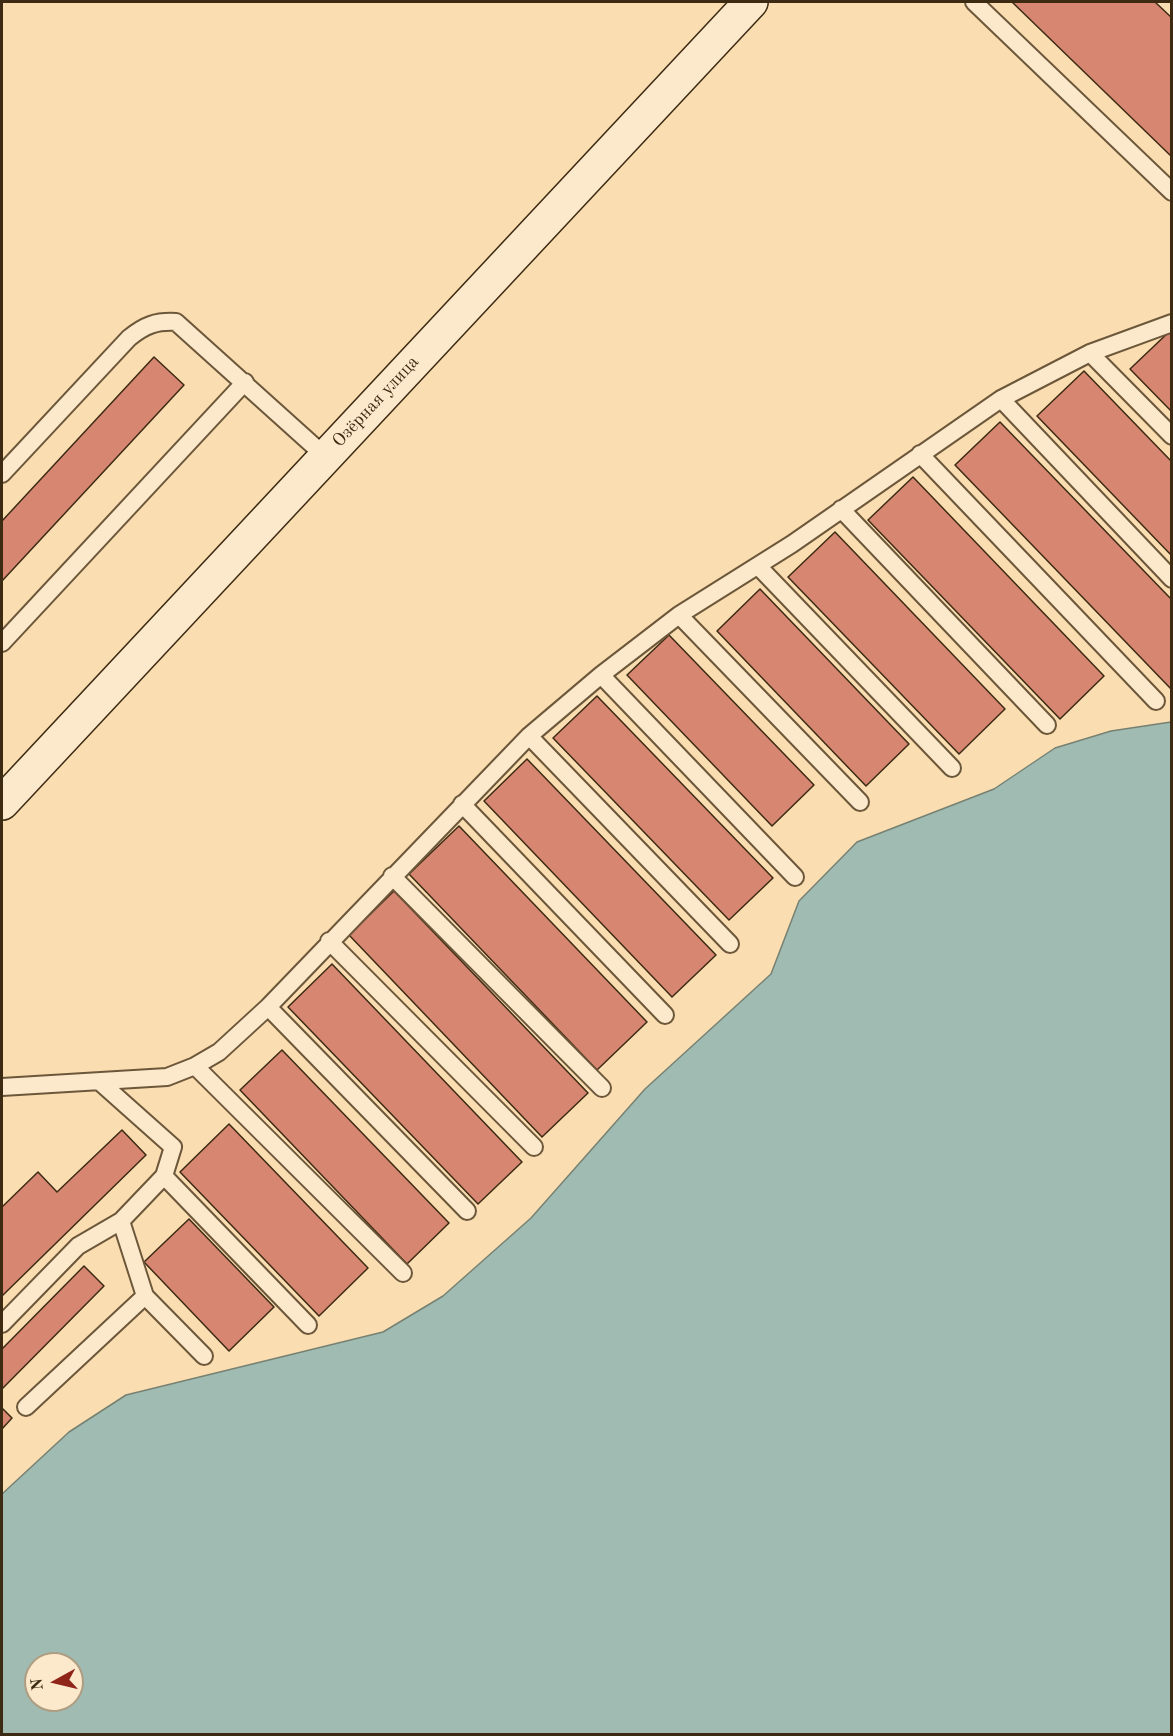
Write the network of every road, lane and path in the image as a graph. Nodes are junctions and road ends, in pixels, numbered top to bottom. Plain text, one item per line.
1 (751, 2) edge
2 (974, 2) edge
3 (1172, 192) edge
4 (1172, 323) edge
5 (1090, 353) junction
6 (245, 382) junction
7 (1001, 399) junction
8 (1172, 436) edge
9 (920, 454) junction
10 (326, 457) junction
11 (2, 474) edge
12 (841, 510) junction
13 (758, 566) junction
14 (1172, 579) edge
15 (679, 615) junction
16 (2, 643) edge
17 (601, 675) junction
18 (1156, 701) dead end
19 (1047, 725) dead end
20 (529, 736) junction
21 (952, 768) dead end
22 (860, 802) dead end
23 (2, 803) edge
24 (462, 804) junction
25 (392, 876) junction
26 (795, 877) dead end
27 (329, 941) junction
28 (730, 944) dead end
29 (268, 1007) junction
30 (665, 1015) dead end
31 (195, 1066) junction
32 (99, 1082) junction
33 (2, 1087) edge
34 (602, 1088) dead end
35 (534, 1146) dead end
36 (164, 1176) junction
37 (467, 1210) dead end
38 (121, 1221) junction
39 (403, 1273) dead end
40 (145, 1296) junction
41 (2, 1324) edge
42 (308, 1324) dead end
43 (204, 1356) dead end
44 (26, 1407) dead end

1 - 10 street, Озёрная улица
2 - 3 lane
4 - 5 lane
5 - 7 lane
5 - 8 lane
6 - 10 lane
6 - 11 lane
6 - 16 lane
7 - 9 lane
7 - 14 lane
9 - 12 lane
9 - 18 lane
10 - 23 street, Озёрная улица
12 - 13 lane
12 - 19 lane
13 - 15 lane
13 - 21 lane
15 - 17 lane
15 - 22 lane
17 - 20 lane
17 - 26 lane
20 - 24 lane
20 - 28 lane
24 - 25 lane
24 - 30 lane
25 - 27 lane
25 - 34 lane
27 - 29 lane
27 - 35 lane
29 - 31 lane
29 - 37 lane
31 - 32 lane
31 - 39 lane
32 - 33 lane
32 - 36 lane
36 - 38 lane
36 - 42 lane
38 - 40 lane
38 - 41 lane
40 - 43 lane
40 - 44 lane

